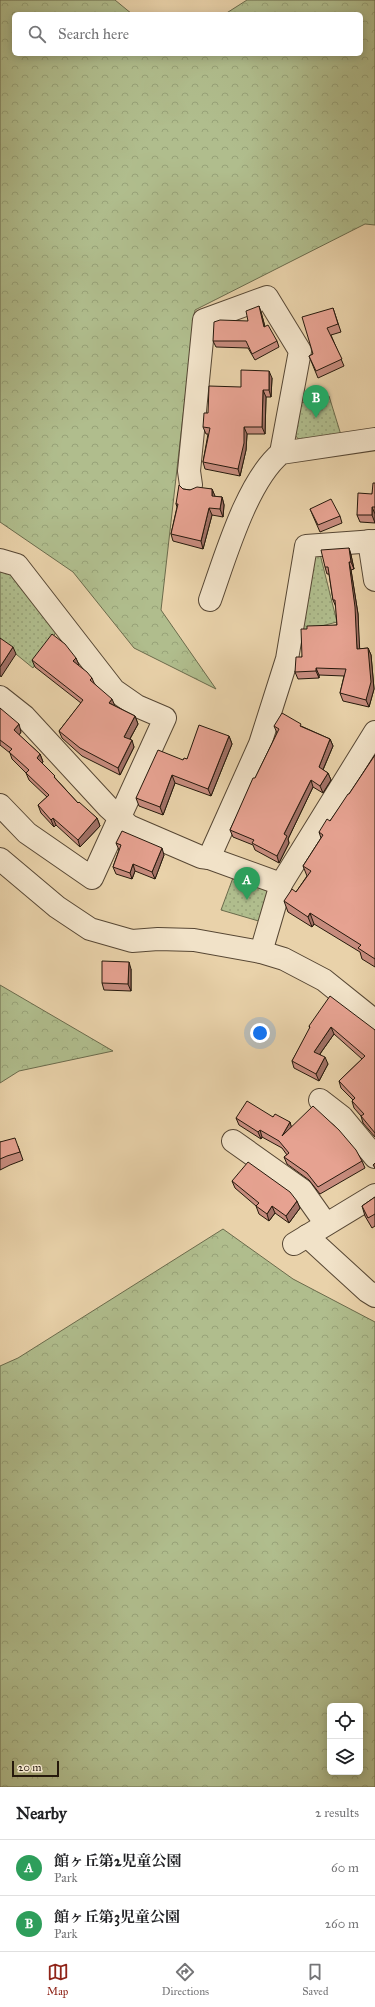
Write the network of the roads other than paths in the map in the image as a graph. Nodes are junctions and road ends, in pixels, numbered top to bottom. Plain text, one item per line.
1 (375, 439) edge
2 (281, 453) junction
3 (191, 485) dead end
4 (372, 541) edge
5 (0, 560) edge
6 (375, 580) edge
7 (210, 600) dead end
8 (0, 696) edge
9 (375, 732) edge
10 (0, 805) edge
11 (120, 817) junction
12 (209, 858) junction
13 (0, 859) edge
14 (281, 884) junction
15 (261, 952) junction
16 (375, 1021) edge
17 (320, 1100) dead end
18 (233, 1141) dead end
19 (375, 1157) edge
20 (375, 1195) edge
21 (326, 1224) junction
22 (375, 1296) edge

1 - 2 street
2 - 3 street
2 - 7 street
4 - 6 street
4 - 12 street
5 - 11 street
8 - 11 street
9 - 14 street
10 - 11 street
11 - 12 street
12 - 14 street
13 - 15 street
14 - 15 street
15 - 16 street
17 - 19 street
18 - 21 street
20 - 21 street
21 - 22 street

